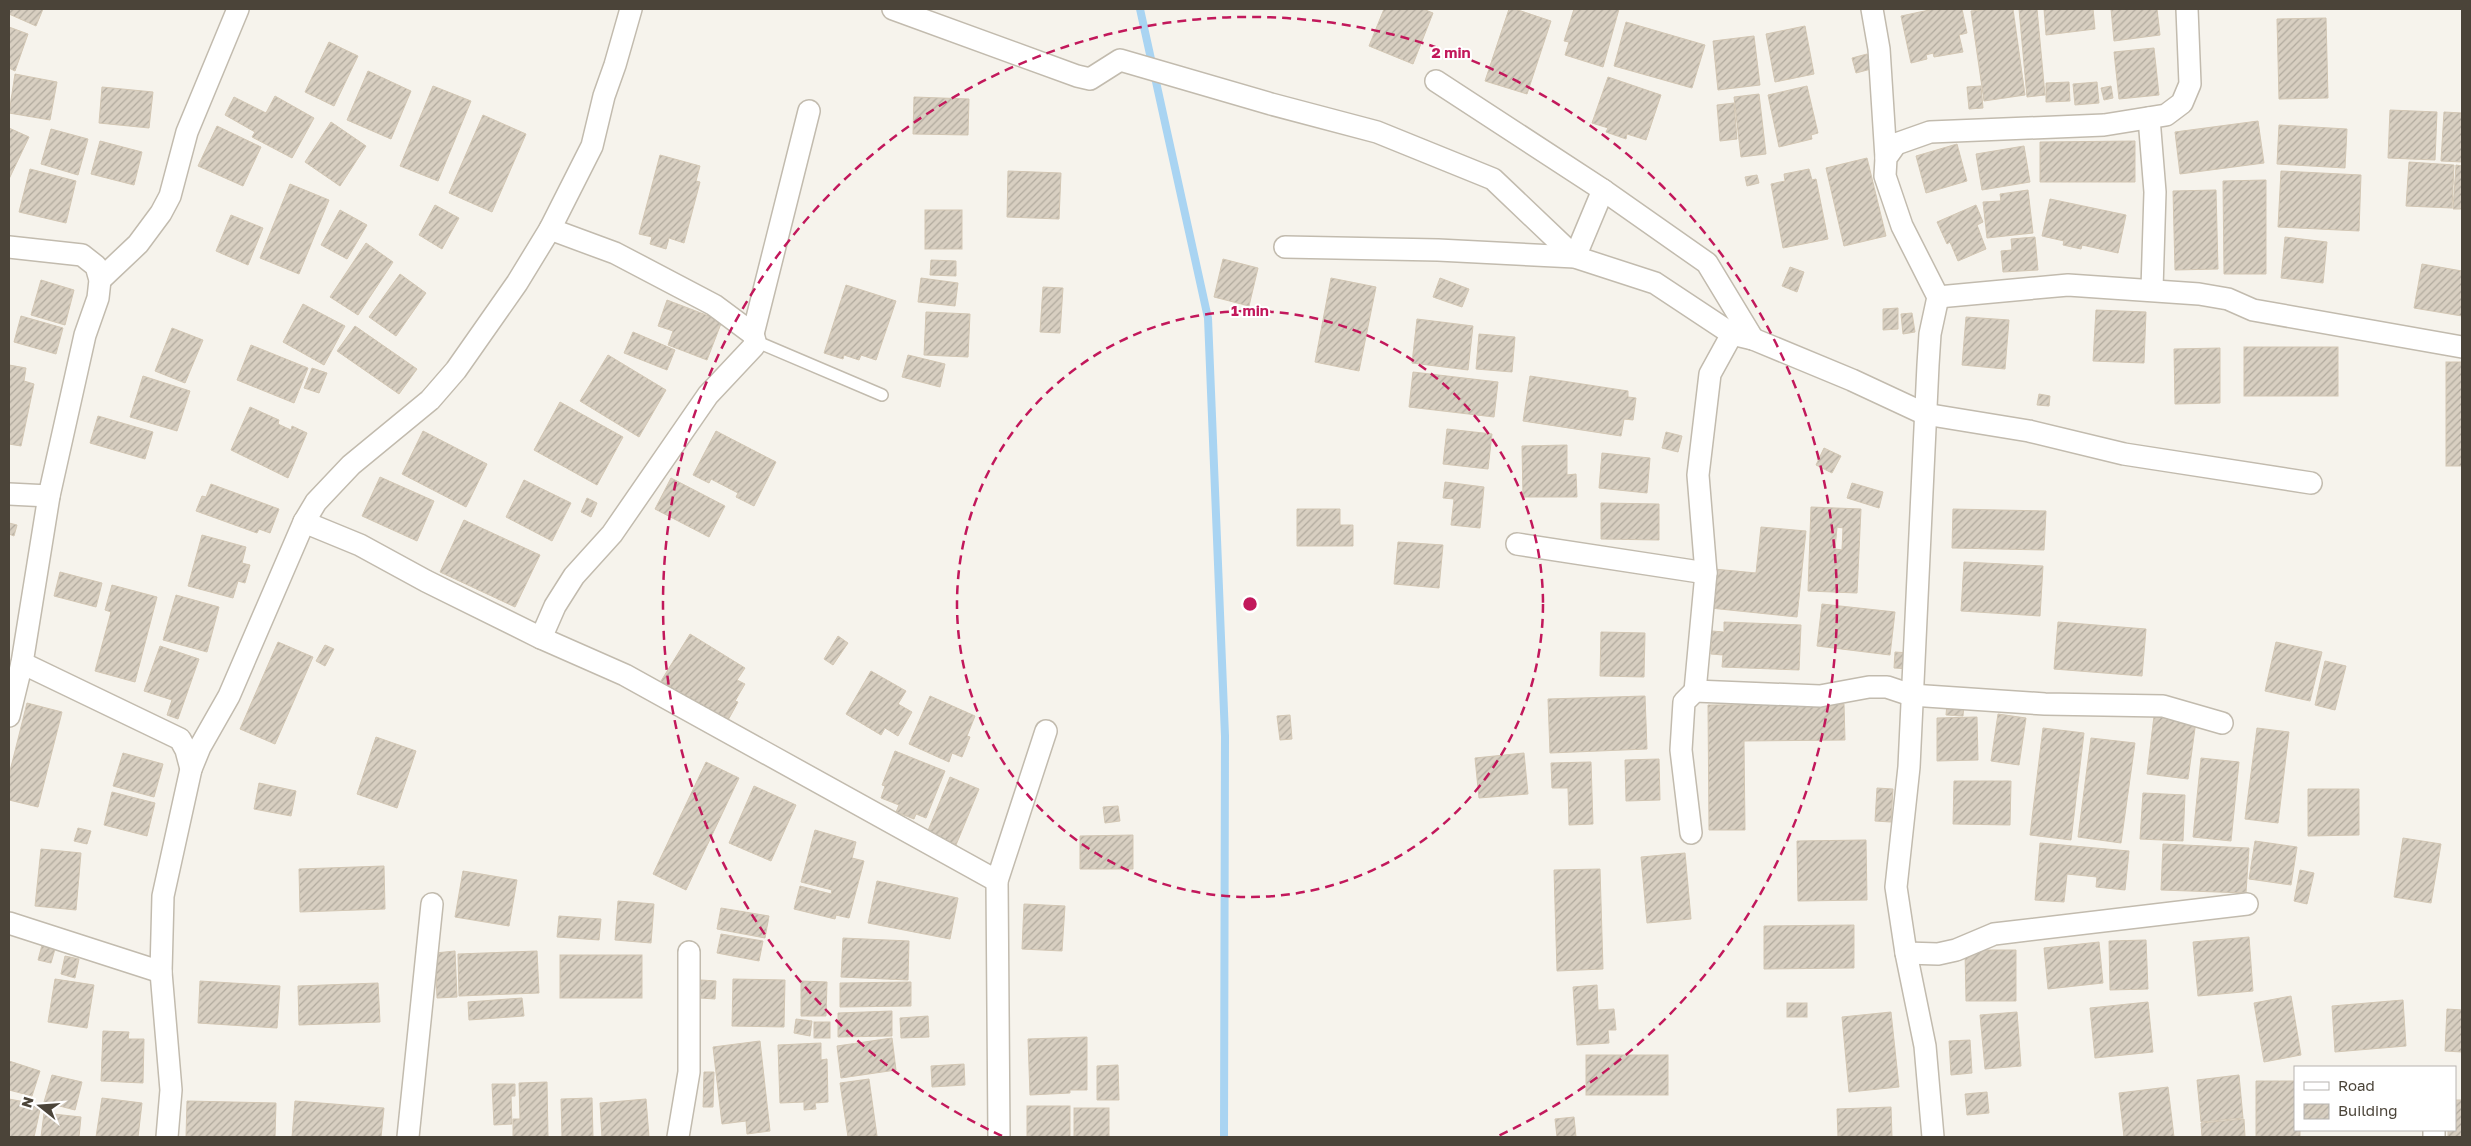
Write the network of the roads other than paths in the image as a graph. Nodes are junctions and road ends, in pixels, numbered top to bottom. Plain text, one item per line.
1 (238, 9) edge
2 (631, 9) edge
3 (893, 9) edge
4 (1872, 9) edge
5 (2187, 9) edge
6 (1436, 80) dead end
7 (809, 111) dead end
8 (2149, 118) junction
9 (1886, 158) junction
10 (1603, 190) junction
11 (550, 229) junction
12 (9, 247) edge
13 (1285, 247) dead end
14 (1575, 257) junction
15 (100, 280) junction
16 (2152, 289) junction
17 (1938, 297) junction
18 (1732, 334) junction
19 (754, 337) junction
20 (1753, 340) junction
21 (2462, 347) edge
22 (882, 396) dead end
23 (1925, 414) junction
24 (2311, 484) dead end
25 (9, 494) edge
26 (50, 496) junction
27 (304, 522) junction
28 (1517, 544) dead end
29 (1706, 573) junction
30 (541, 638) junction
31 (22, 663) junction
32 (1695, 691) junction
33 (1911, 695) junction
34 (9, 716) edge
35 (2222, 723) dead end
36 (1046, 731) dead end
37 (191, 769) junction
38 (1690, 834) dead end
39 (997, 881) junction
40 (432, 904) dead end
41 (2247, 904) dead end
42 (9, 923) edge
43 (690, 952) dead end
44 (1906, 953) junction
45 (161, 972) junction
46 (167, 1137) edge
47 (408, 1137) edge
48 (678, 1137) edge
49 (999, 1137) edge
50 (1933, 1137) edge

1 - 15 street
2 - 11 street
3 - 14 street
4 - 9 street
5 - 8 street
6 - 10 street
7 - 19 street
8 - 9 street
8 - 16 street
9 - 17 street
10 - 14 street
10 - 20 street
11 - 19 street
11 - 27 street
12 - 15 street
13 - 14 street
14 - 18 street
15 - 26 street
16 - 17 street
16 - 21 street
17 - 23 street
18 - 20 street
18 - 29 street
19 - 22 lane
19 - 30 street
20 - 23 street
23 - 24 street
23 - 33 street
25 - 26 street
26 - 31 street
27 - 30 street
27 - 37 street
28 - 29 street
29 - 32 street
30 - 39 street
31 - 34 street
31 - 37 street
32 - 33 street
32 - 38 street
33 - 35 street
33 - 44 street
36 - 39 street
37 - 45 street
39 - 49 street
40 - 47 street
41 - 44 street
42 - 45 street
43 - 48 street
44 - 50 street
45 - 46 street

